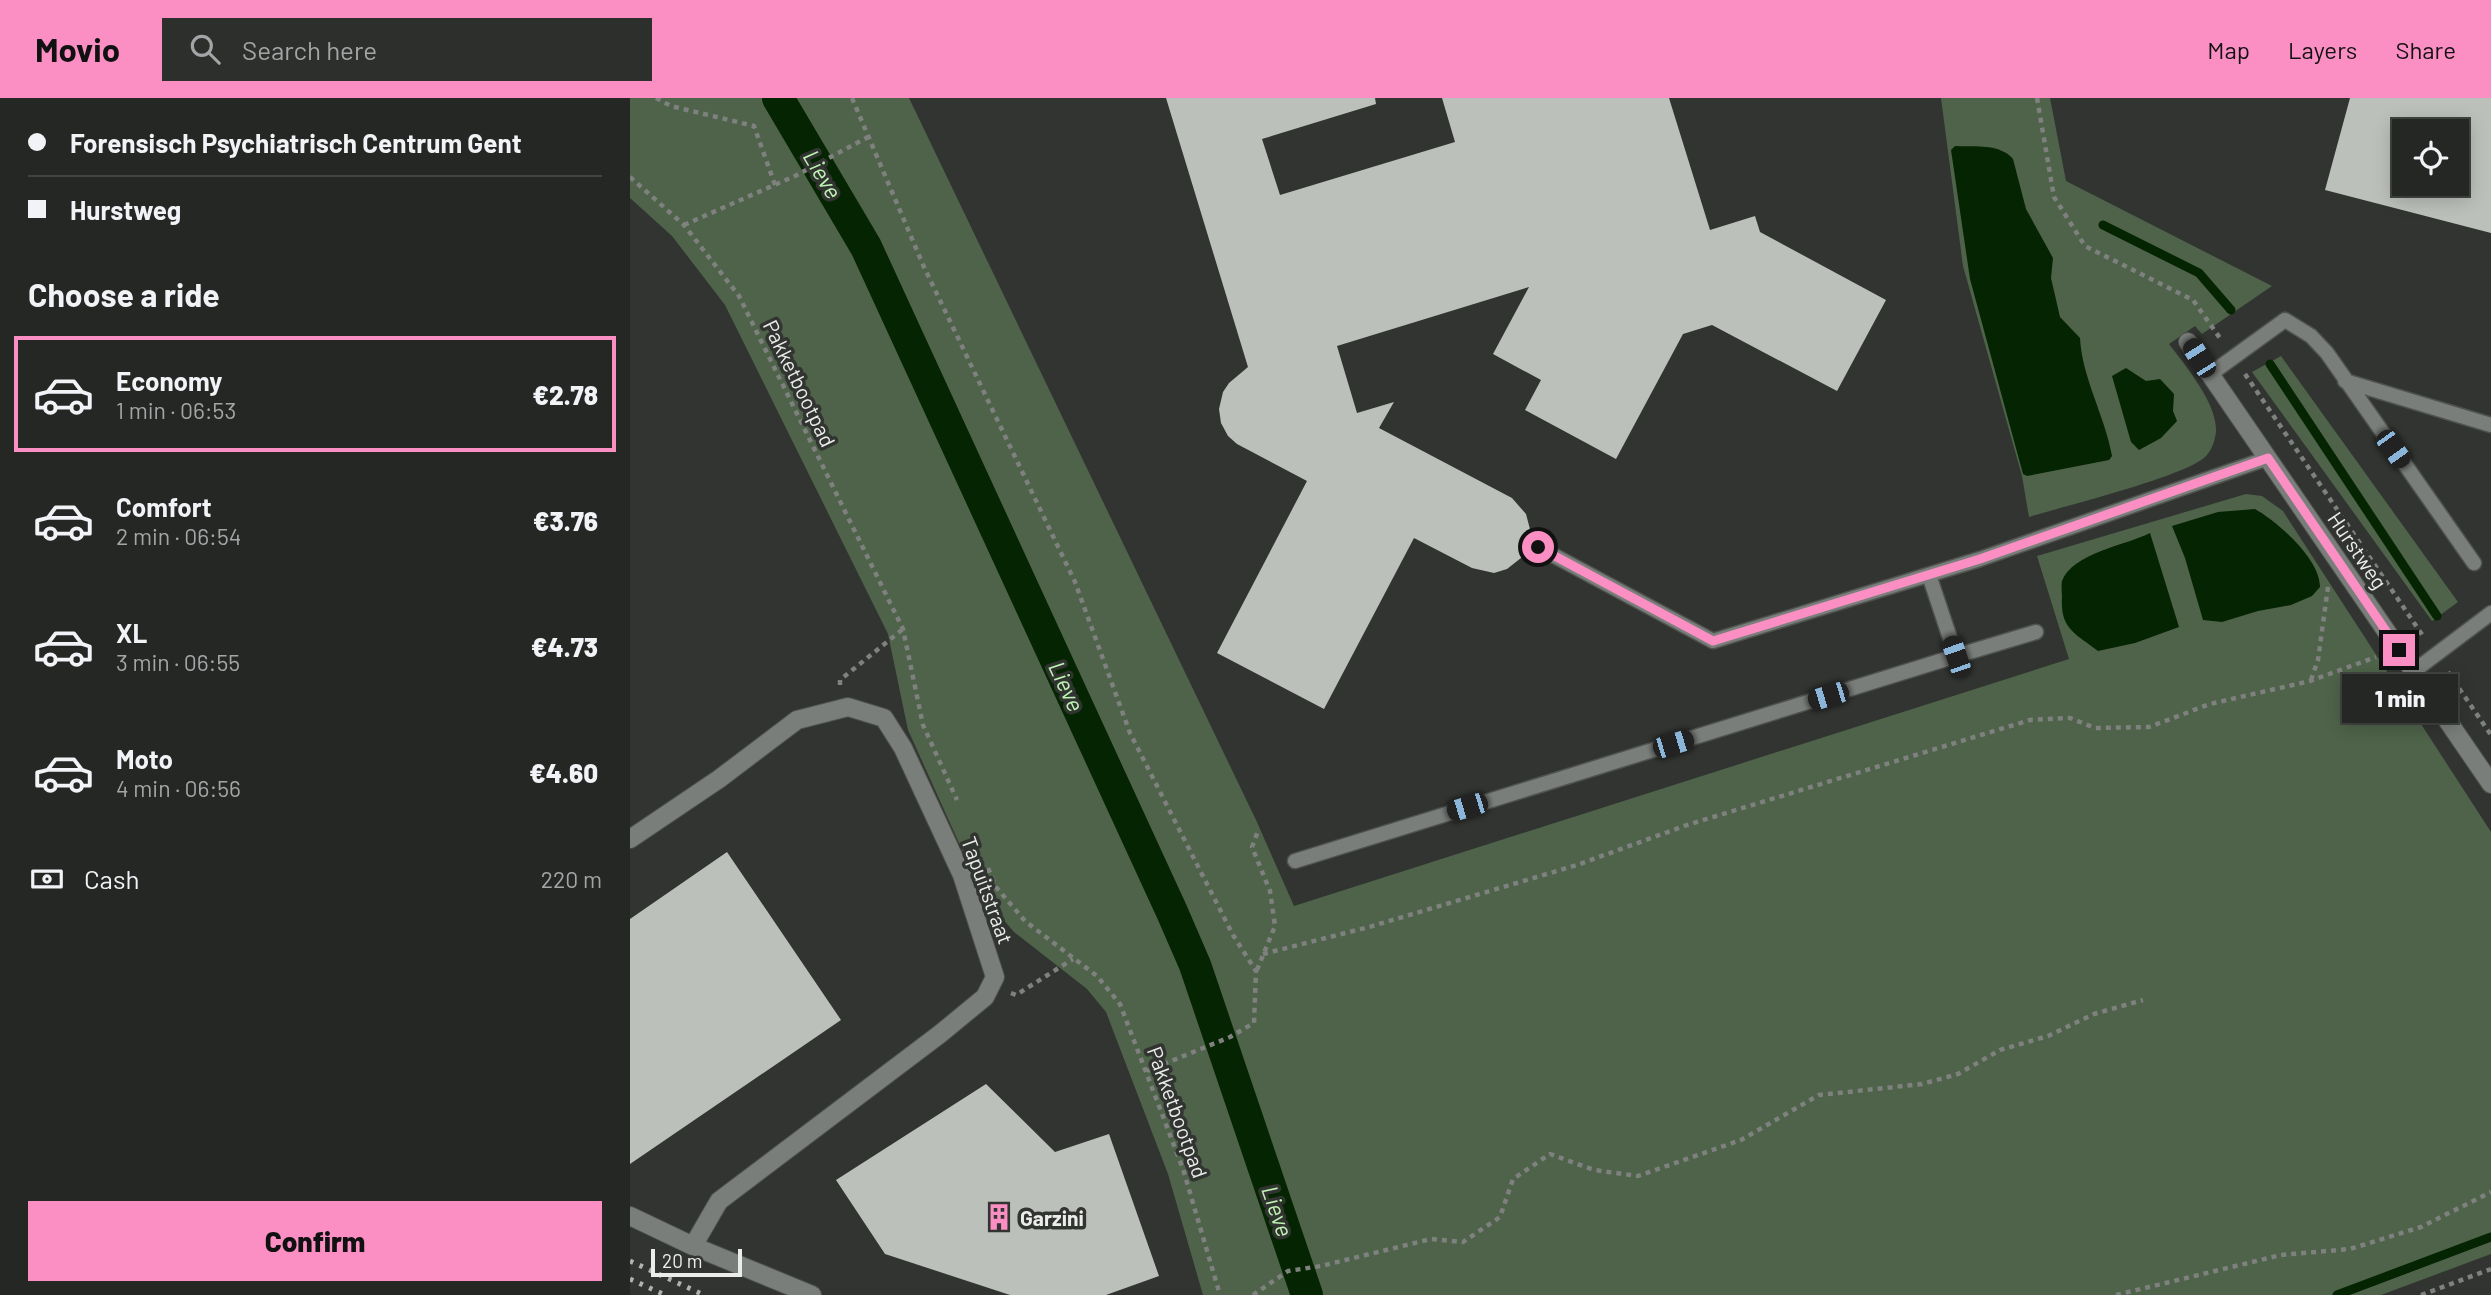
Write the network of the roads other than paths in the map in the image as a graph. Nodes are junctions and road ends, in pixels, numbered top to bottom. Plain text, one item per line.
1 (2188, 342) dead end
2 (2209, 375) junction
3 (2344, 381) junction
4 (2491, 425) edge
5 (2268, 458) junction
6 (1538, 547) dead end
7 (2474, 563) dead end
8 (1929, 575) junction
9 (2491, 614) edge
10 (2036, 632) dead end
11 (1956, 656) junction
12 (2414, 671) junction
13 (2491, 784) edge
14 (630, 839) edge
15 (1295, 861) dead end
16 (630, 1216) edge
17 (693, 1246) junction
18 (812, 1295) edge

1 - 2 street, Hurstweg
2 - 3 lane
2 - 5 street, Hurstweg
3 - 4 lane
3 - 7 lane
5 - 8 lane
5 - 12 street, Hurstweg
6 - 8 lane
8 - 11 lane
9 - 12 lane
10 - 11 lane
11 - 15 lane
12 - 13 street, Hurstweg
14 - 17 street, Tapuitstraat
16 - 17 street
17 - 18 street

